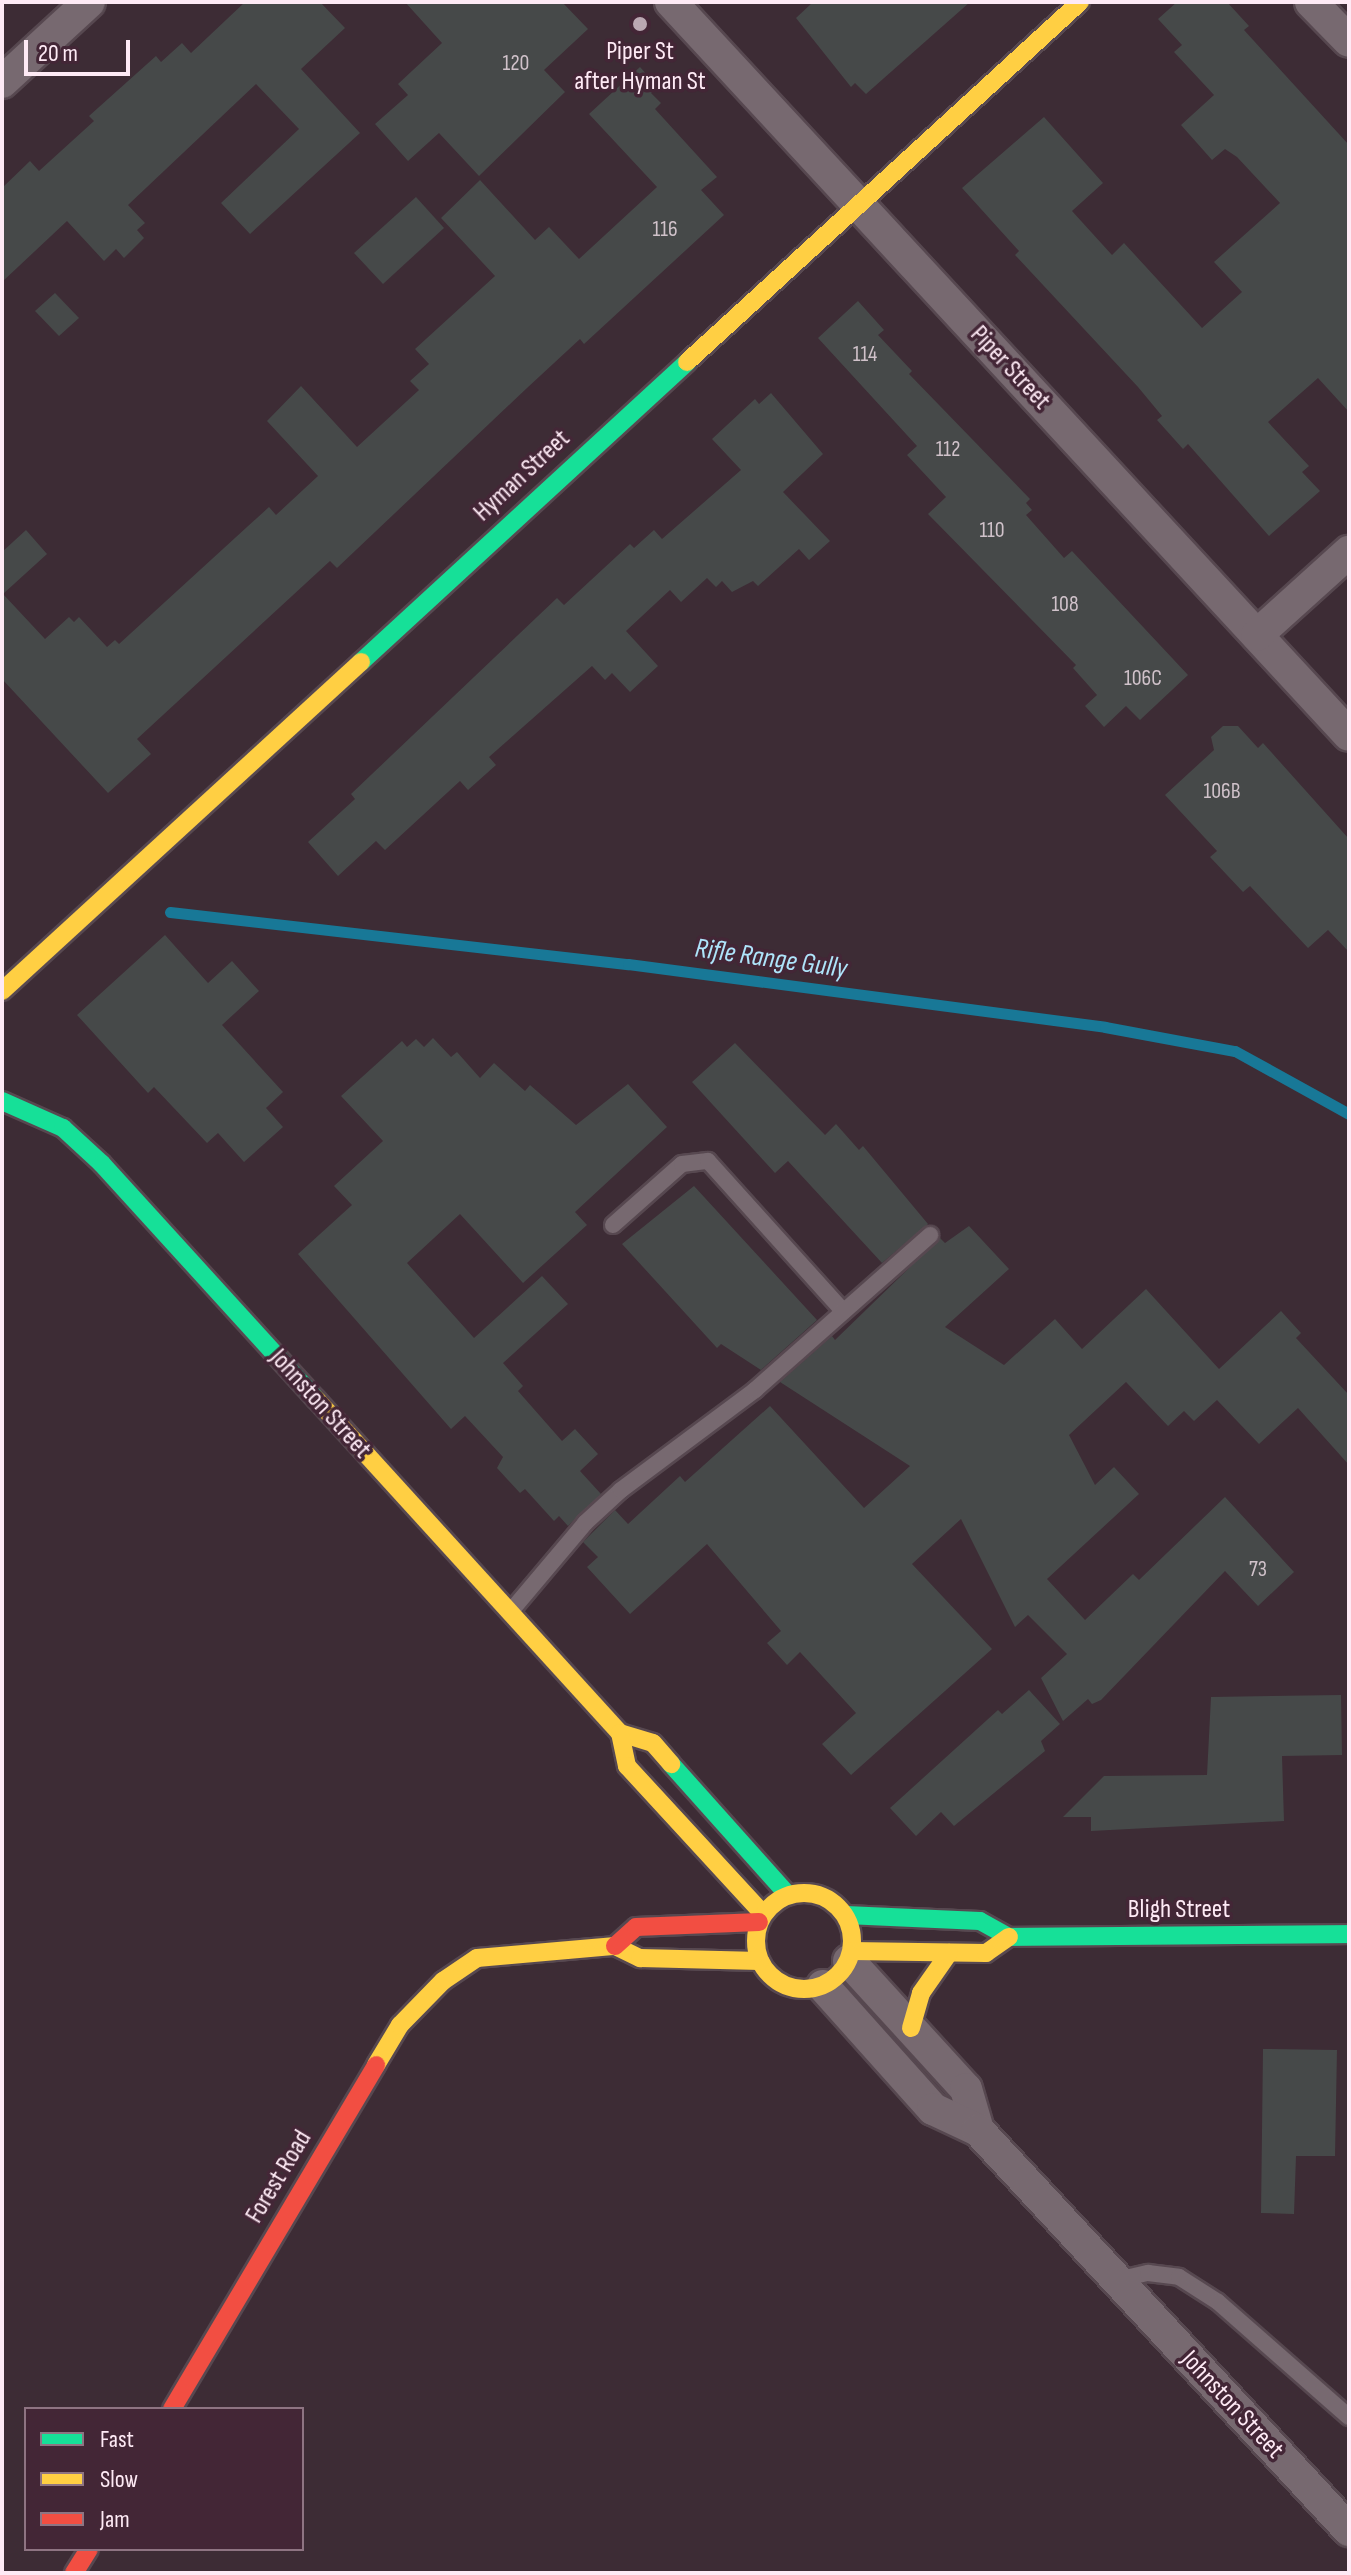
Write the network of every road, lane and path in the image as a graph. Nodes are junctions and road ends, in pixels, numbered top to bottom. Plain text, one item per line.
1 (89, 2) edge
2 (671, 2) edge
3 (1080, 2) edge
4 (1311, 2) edge
5 (1349, 41) edge
6 (2, 82) edge
7 (857, 204) junction
8 (1349, 552) edge
9 (1257, 635) junction
10 (1349, 735) edge
11 (2, 991) edge
12 (2, 1101) edge
13 (613, 1225) dead end
14 (930, 1235) dead end
15 (843, 1311) junction
16 (510, 1612) junction
17 (620, 1733) junction
18 (788, 1895) junction
19 (846, 1915) junction
20 (761, 1918) junction
21 (1349, 1934) edge
22 (1009, 1937) junction
23 (615, 1946) junction
24 (949, 1953) junction
25 (850, 1956) junction
26 (760, 1961) junction
27 (823, 1986) junction
28 (911, 2028) junction
29 (978, 2130) junction
30 (1115, 2280) junction
31 (173, 2407) edge
32 (1349, 2417) edge
33 (1349, 2530) edge
34 (88, 2551) edge
35 (74, 2573) edge

1 - 6 street
2 - 7 street, Piper Street
3 - 7 street, Hyman Street
4 - 5 street
7 - 9 street, Piper Street
7 - 11 street, Hyman Street
8 - 9 street
9 - 10 street, Piper Street
12 - 16 street, Johnston Street
13 - 15 lane
14 - 15 lane
15 - 16 lane
16 - 17 street, Johnston Street
17 - 18 street, Johnston Street
17 - 20 street, Johnston Street
18 - 19 street
18 - 20 street
19 - 22 street, Bligh Street
19 - 25 street
20 - 23 street
20 - 26 street
21 - 22 street, Bligh Street
22 - 24 street, Bligh Street
23 - 26 street
23 - 31 street, Forest Road
24 - 25 street, Bligh Street
24 - 28 street
25 - 27 street
25 - 28 street, Johnston Street
26 - 27 street
27 - 29 street, Johnston Street
28 - 29 street, Johnston Street
29 - 30 street, Johnston Street
30 - 32 lane
30 - 33 street, Johnston Street
34 - 35 street

